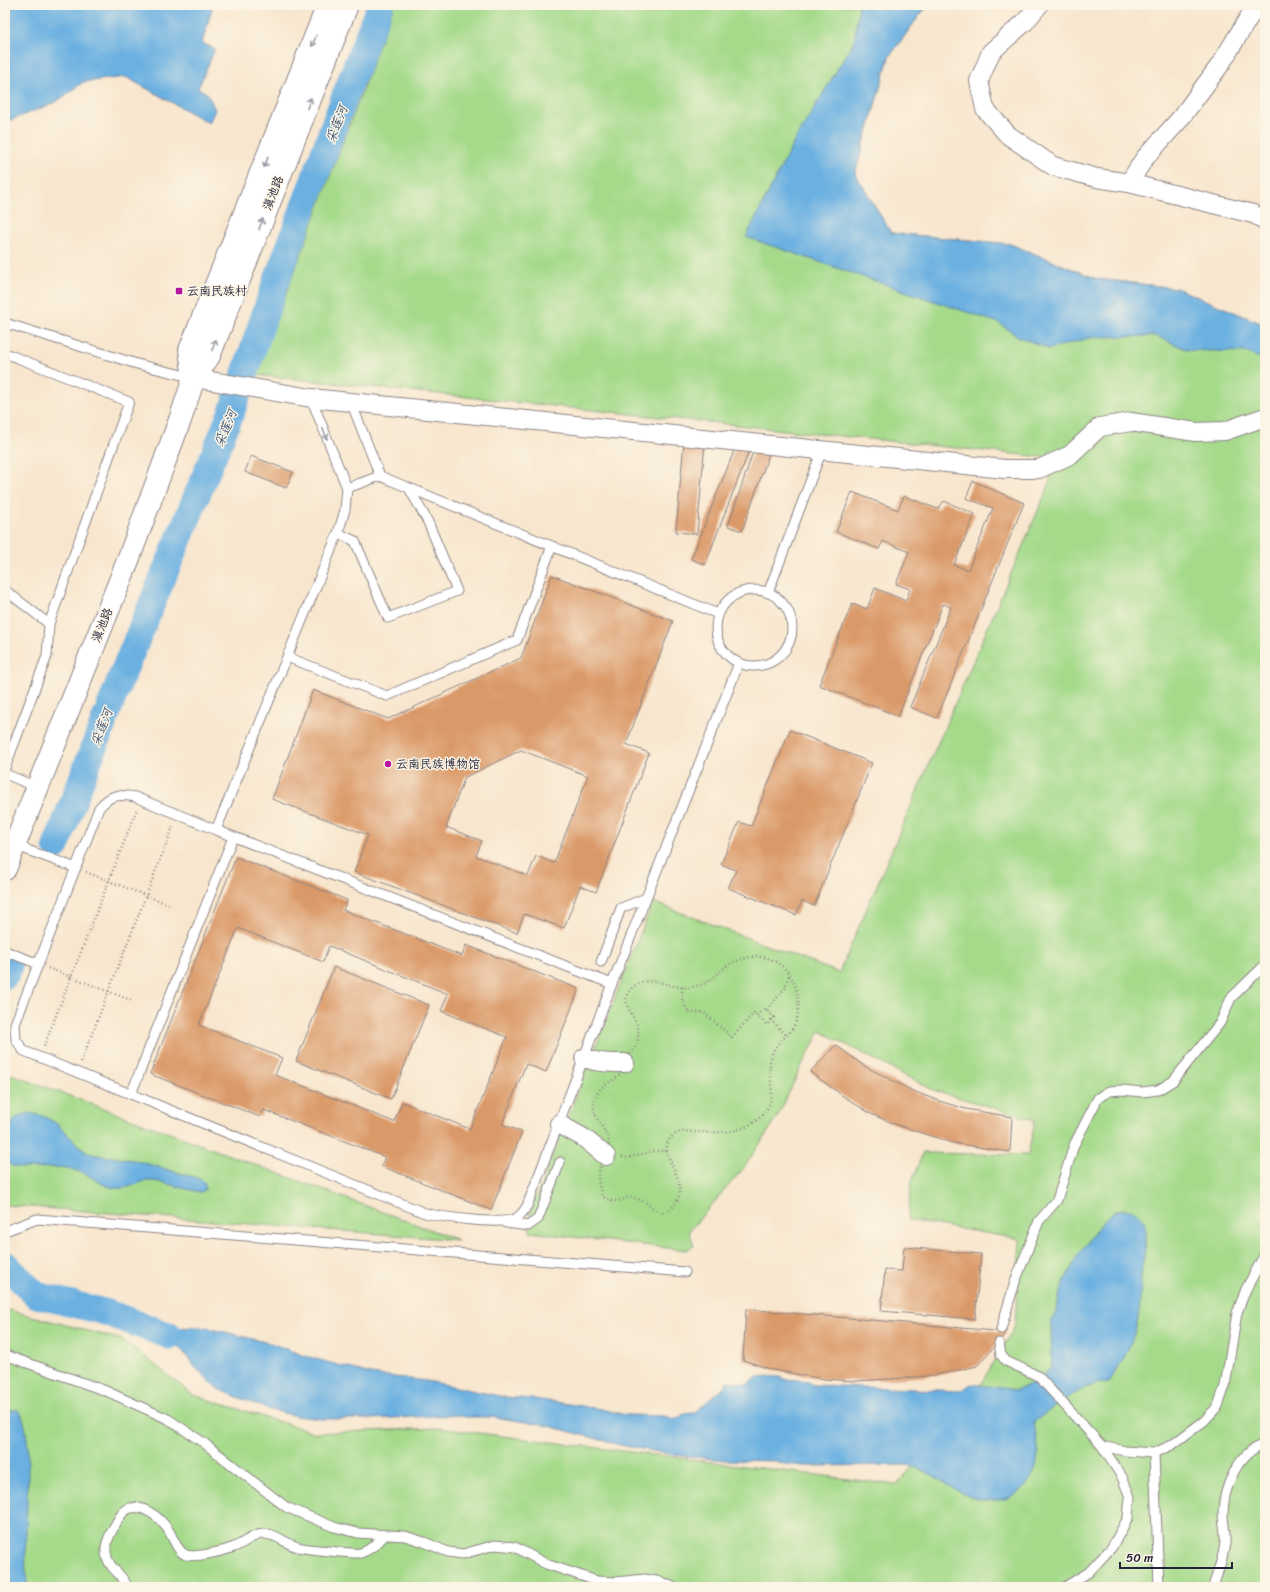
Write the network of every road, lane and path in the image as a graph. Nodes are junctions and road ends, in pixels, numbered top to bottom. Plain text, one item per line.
1 (328, 5) edge
2 (347, 5) edge
3 (1040, 5) edge
4 (1255, 5) edge
5 (1129, 183) junction
6 (1265, 220) edge
7 (5, 323) edge
8 (5, 353) edge
9 (194, 378) junction
10 (311, 398) junction
11 (351, 402) junction
12 (1265, 417) edge
13 (822, 450) junction
14 (380, 476) junction
15 (347, 488) junction
16 (410, 488) junction
17 (338, 534) junction
18 (552, 546) junction
19 (5, 590) edge
20 (768, 593) junction
21 (718, 614) junction
22 (49, 624) junction
23 (287, 657) junction
24 (739, 664) junction
25 (5, 768) edge
26 (5, 774) edge
27 (37, 787) junction
28 (141, 799) junction
29 (178, 814) junction
30 (216, 830) junction
31 (233, 837) junction
32 (14, 845) junction
33 (76, 868) junction
34 (5, 869) edge
35 (109, 881) junction
36 (146, 896) junction
37 (646, 898) junction
38 (170, 905) dead end
39 (5, 951) edge
40 (601, 962) dead end
41 (39, 964) junction
42 (1265, 965) edge
43 (789, 973) junction
44 (71, 977) junction
45 (612, 984) junction
46 (682, 987) junction
47 (108, 992) junction
48 (133, 1001) dead end
49 (767, 1010) junction
50 (757, 1016) junction
51 (771, 1020) junction
52 (786, 1035) junction
53 (40, 1058) junction
54 (584, 1058) junction
55 (625, 1063) junction
56 (76, 1073) junction
57 (131, 1094) junction
58 (558, 1124) junction
59 (667, 1152) junction
60 (606, 1156) junction
61 (627, 1158) dead end
62 (560, 1162) dead end
63 (501, 1222) junction
64 (7, 1230) edge
65 (1265, 1254) edge
66 (685, 1272) dead end
67 (1001, 1329) dead end
68 (999, 1343) dead end
69 (5, 1355) edge
70 (1265, 1444) edge
71 (1102, 1446) junction
72 (1154, 1453) junction
73 (385, 1534) junction
74 (126, 1587) edge
75 (673, 1587) edge
76 (1065, 1587) edge
77 (1159, 1587) edge
78 (1213, 1587) edge

1 -> 9 main road, 滇池路
9 -> 2 main road, 滇池路
3 - 5 street
4 - 5 street
5 - 6 street
7 - 9 lane
8 - 22 lane
9 - 10 street
9 - 27 main road, 滇池路
10 - 11 street
10 -> 15 lane
11 - 13 street
11 - 14 lane
12 - 13 street
13 - 20 lane
14 - 15 lane
14 - 16 lane
15 - 17 lane
16 - 17 lane
16 - 18 lane
17 - 23 lane
18 - 21 lane
18 - 23 lane
19 - 22 lane
20 - 21 lane
20 - 24 lane
21 - 24 lane
22 - 25 lane
23 - 30 lane
24 - 37 lane
26 - 27 lane
27 - 32 main road, 滇池路
28 - 29 lane
28 - 33 lane
28 - 35 path
29 - 30 lane
29 - 36 path
30 - 31 lane
31 - 45 lane
31 - 57 lane
32 - 33 lane
32 - 34 main road, 滇池路
33 - 35 path
33 - 41 lane
35 - 36 path
35 - 44 path
36 - 38 path
36 - 47 path
37 - 40 lane
37 - 45 lane
39 - 41 lane
41 - 44 path
41 - 53 lane
42 - 67 lane
43 - 46 path
43 - 49 path
43 - 52 path
44 - 47 path
44 - 53 path
45 - 54 lane
46 - 50 path
46 - 55 path
47 - 48 path
47 - 56 path
49 - 50 path
49 - 51 path
50 - 51 path
51 - 52 path
52 - 59 path
53 - 56 lane
54 - 55 street
54 - 58 lane
55 - 60 path
56 - 57 lane
57 - 63 lane
58 - 60 street
58 - 63 lane
59 - 60 path
59 - 61 path
62 - 63 lane
64 - 66 lane
65 - 72 lane
68 - 71 lane
69 - 73 lane
70 - 78 lane
71 - 72 lane
71 - 76 lane
72 - 77 lane
73 - 74 lane
73 - 75 lane

